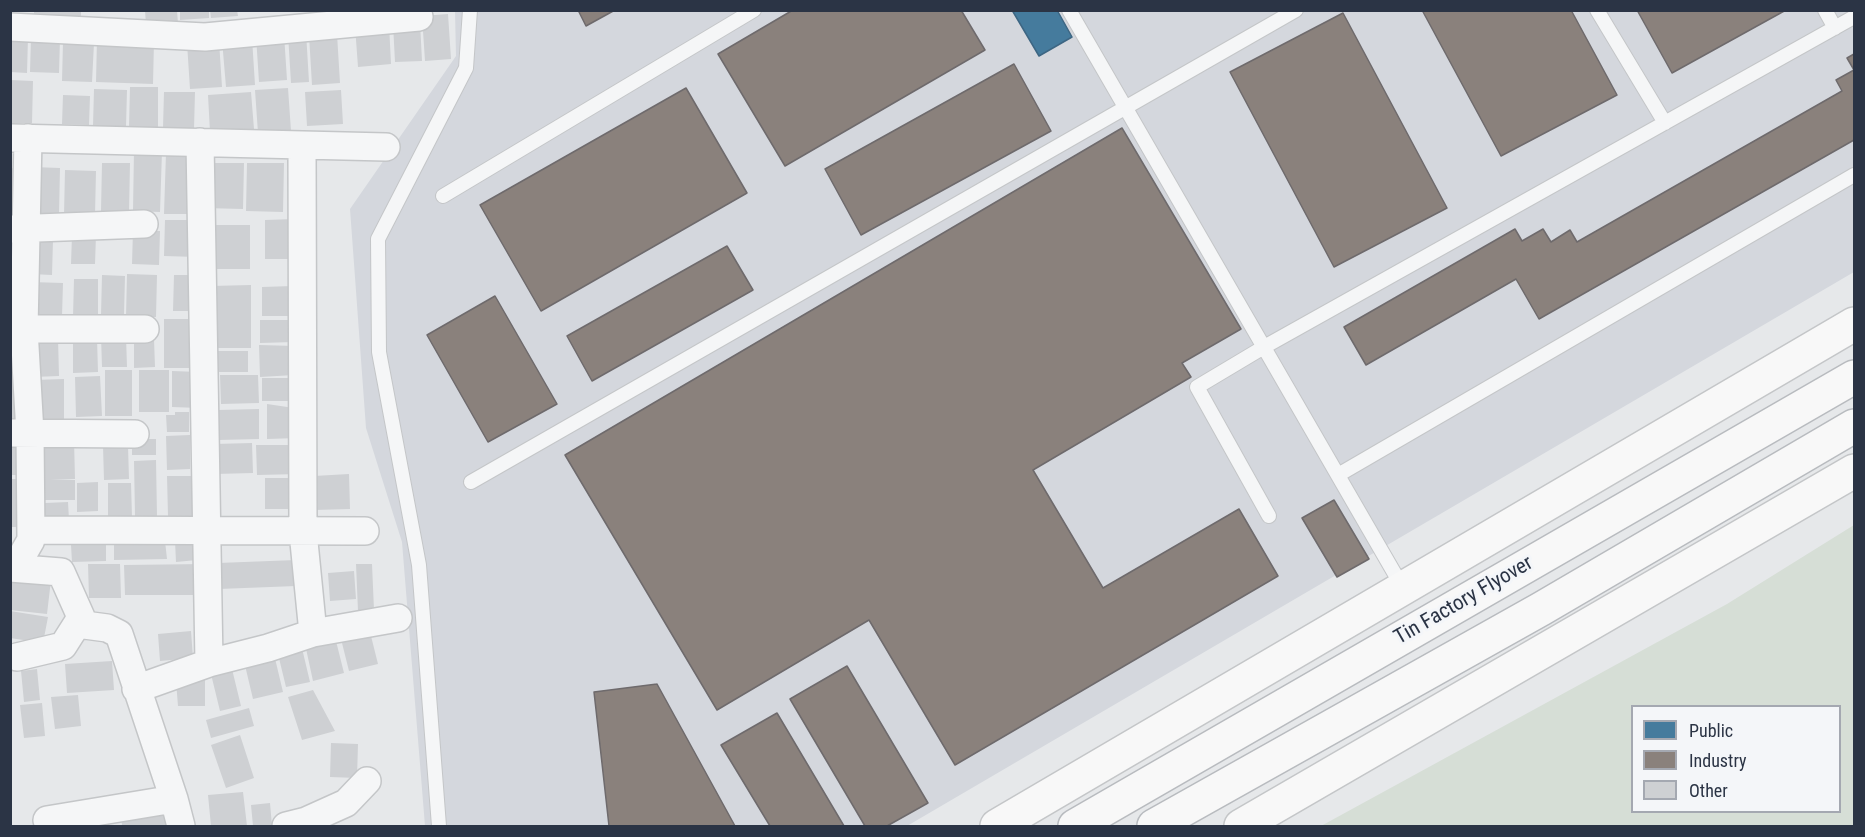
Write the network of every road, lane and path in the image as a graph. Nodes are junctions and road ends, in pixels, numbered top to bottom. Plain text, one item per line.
1 (470, 10) edge
2 (754, 10) edge
3 (1069, 10) edge
4 (1296, 10) edge
5 (1597, 10) edge
6 (1825, 10) edge
7 (1854, 17) edge
8 (419, 18) dead end
9 (10, 27) edge
10 (1835, 28) junction
11 (1126, 109) junction
12 (1665, 123) junction
13 (19, 138) edge
14 (200, 142) junction
15 (302, 145) junction
16 (386, 147) dead end
17 (1854, 176) edge
18 (443, 196) dead end
19 (144, 224) dead end
20 (19, 229) edge
21 (1854, 324) edge
22 (17, 329) edge
23 (145, 329) dead end
24 (1264, 347) junction
25 (1854, 377) edge
26 (1854, 426) edge
27 (20, 433) edge
28 (135, 434) dead end
29 (1854, 471) edge
30 (1338, 475) junction
31 (471, 482) dead end
32 (1269, 516) dead end
33 (31, 530) junction
34 (207, 530) junction
35 (365, 531) dead end
36 (303, 532) junction
37 (13, 568) edge
38 (1403, 588) junction
39 (398, 618) dead end
40 (77, 624) junction
41 (313, 633) junction
42 (17, 657) dead end
43 (209, 663) junction
44 (136, 689) junction
45 (367, 781) dead end
46 (174, 799) junction
47 (47, 820) dead end
48 (180, 826) edge
49 (286, 826) edge
50 (439, 826) edge
51 (997, 826) edge
52 (1075, 826) edge
53 (1154, 826) edge
54 (1241, 826) edge

1 - 50 lane
2 - 18 lane
3 - 11 lane
4 - 11 lane
5 - 12 lane
6 - 10 lane
7 - 10 lane
8 - 9 street
10 - 12 lane
11 - 24 lane
11 - 31 lane
12 - 24 lane
13 - 14 street
13 - 20 street
14 - 15 street
14 - 34 street
15 - 16 street
15 - 36 street
17 - 30 lane
19 - 20 street
20 - 22 street
21 - 38 main road
22 - 23 street
22 - 27 street
24 - 30 lane
24 - 32 lane
25 - 52 main road, Tin Factory Flyover
26 - 53 main road, Tin Factory Flyover
27 - 28 street
27 - 33 street
29 - 54 main road
30 - 38 lane
33 - 34 street
33 - 37 street
34 - 36 street
34 - 43 street
35 - 36 street
36 - 41 street
37 - 40 street
38 - 51 main road
39 - 41 street
40 - 42 street
40 - 44 street
41 - 43 street
43 - 44 street
44 - 46 street
45 - 49 street
46 - 47 street
46 - 48 street

